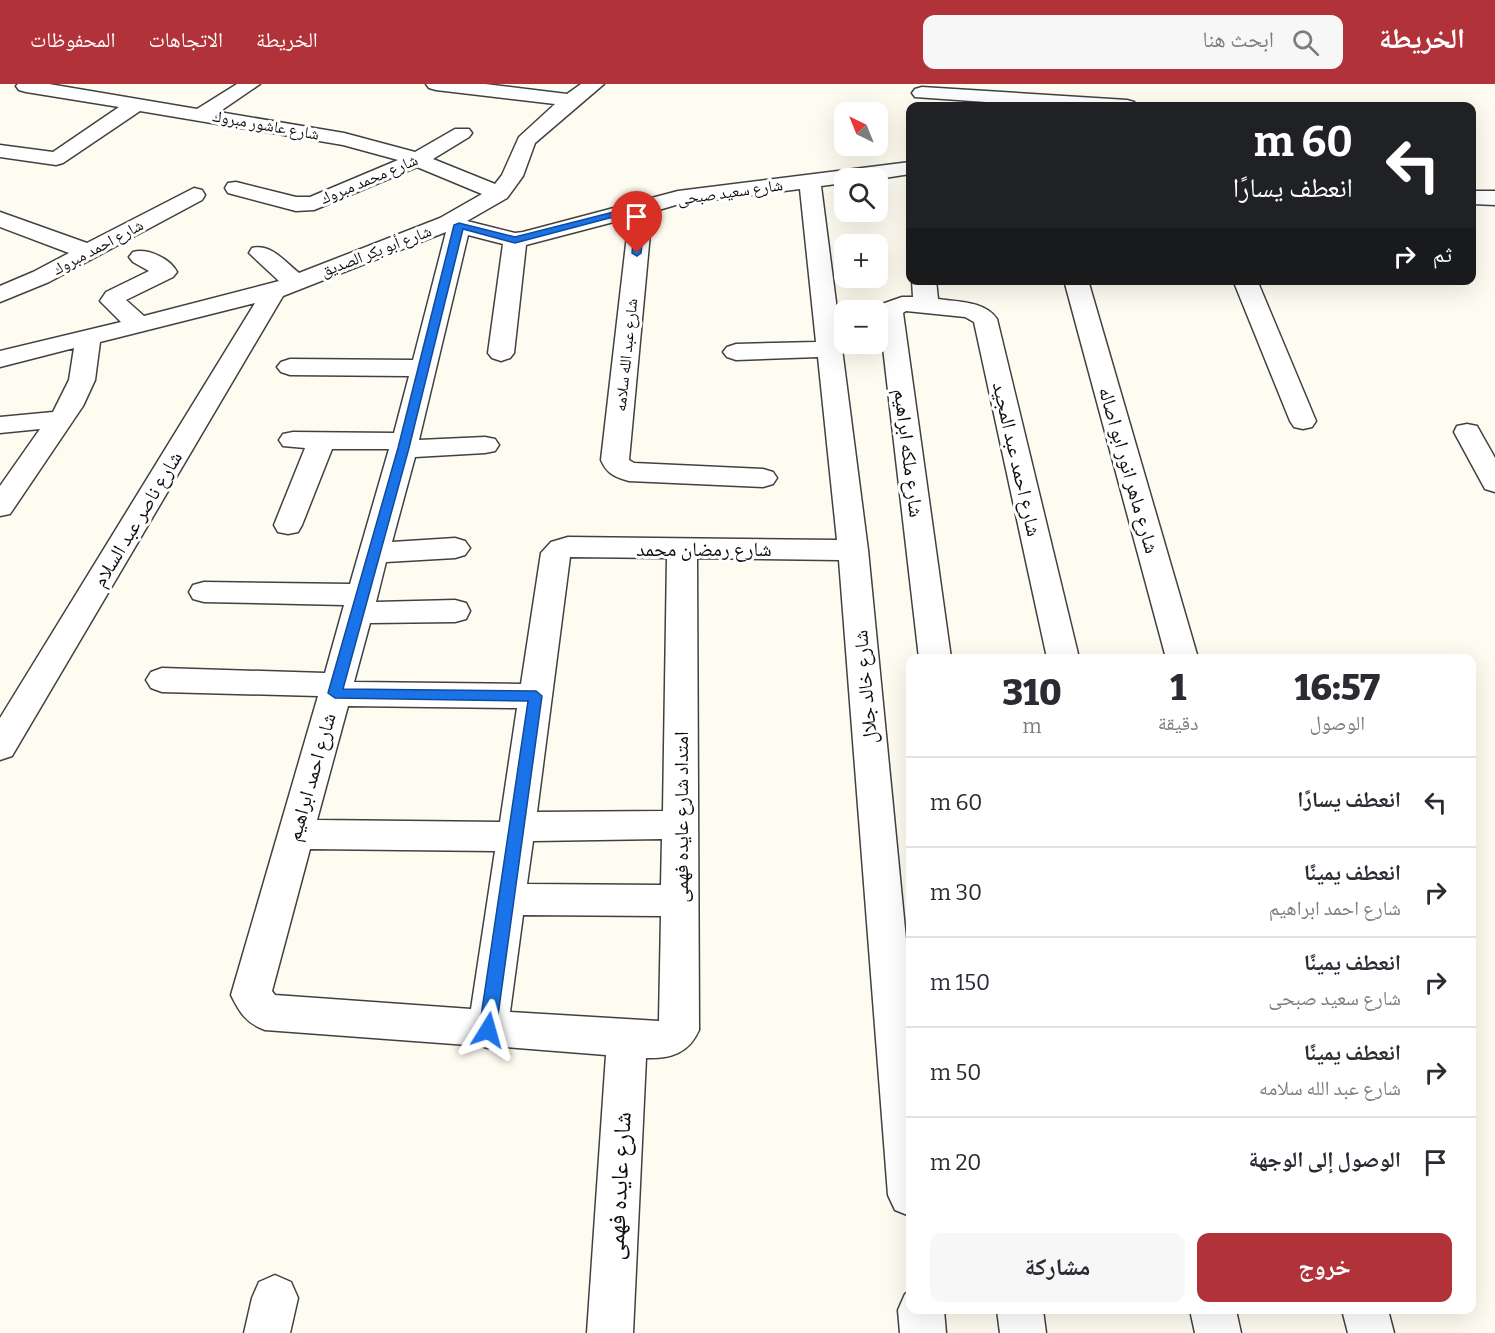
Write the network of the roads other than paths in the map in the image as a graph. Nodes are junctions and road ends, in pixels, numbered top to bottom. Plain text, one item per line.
1 (250, 84) edge
2 (436, 84) edge
3 (594, 84) edge
4 (26, 86) dead end
5 (1066, 93) edge
6 (922, 95) edge
7 (571, 100) junction
8 (1108, 102) edge
9 (137, 104) junction
10 (202, 114) junction
11 (462, 133) dead end
12 (5, 145) edge
13 (416, 160) junction
14 (906, 168) edge
15 (810, 180) junction
16 (236, 188) dead end
17 (499, 193) junction
18 (194, 195) dead end
19 (1476, 198) edge
20 (1495, 198) edge
21 (641, 207) junction
22 (0, 219) edge
23 (453, 224) junction
24 (515, 240) junction
25 (89, 252) junction
26 (260, 253) dead end
27 (141, 257) dead end
28 (59, 267) junction
29 (0, 268) edge
30 (1077, 285) edge
31 (1247, 285) edge
32 (284, 287) junction
33 (925, 293) edge
34 (0, 295) edge
35 (138, 324) junction
36 (88, 336) junction
37 (829, 349) junction
38 (736, 351) dead end
39 (501, 352) dead end
40 (0, 359) edge
41 (290, 367) dead end
42 (423, 368) junction
43 (61, 419) junction
44 (1303, 422) dead end
45 (0, 425) edge
46 (1467, 432) dead end
47 (293, 440) dead end
48 (322, 440) junction
49 (404, 445) junction
50 (485, 445) dead end
51 (763, 478) dead end
52 (1495, 483) edge
53 (0, 507) edge
54 (288, 525) dead end
55 (454, 548) dead end
56 (682, 549) junction
57 (853, 550) junction
58 (374, 553) junction
59 (204, 592) dead end
60 (360, 604) junction
61 (455, 611) dead end
62 (935, 654) edge
63 (1062, 654) edge
64 (1181, 654) edge
65 (162, 681) dead end
66 (336, 689) junction
67 (536, 696) junction
68 (0, 747) edge
69 (680, 825) junction
70 (516, 832) junction
71 (296, 834) junction
72 (506, 898) junction
73 (680, 901) junction
74 (488, 1030) junction
75 (627, 1038) junction
76 (906, 1150) edge
77 (921, 1314) edge
78 (1021, 1314) edge
79 (1214, 1314) edge
80 (1366, 1314) edge
81 (610, 1333) edge
82 (923, 1333) edge
83 (1023, 1333) edge
84 (1218, 1333) edge
85 (1371, 1333) edge

1 - 10 street
2 - 7 street
3 - 7 street, شارع أبو بكر الصديق
4 - 9 street, شارع عاشور مبروك
5 - 6 street
5 - 8 street
7 - 17 street, شارع أبو بكر الصديق
9 - 10 street, شارع عاشور مبروك
9 - 12 street
10 - 13 street, شارع عاشور مبروك
11 - 13 street, شارع محمد مبروك
13 - 16 street, شارع محمد مبروك
13 - 17 street, شارع عاشور مبروك
14 - 15 street, شارع سعيد صبحى
15 - 21 street, شارع سعيد صبحى
15 - 37 street, شارع خالد جلال
17 - 23 street, شارع أبو بكر الصديق
18 - 25 street, شارع احمد مبروك
19 - 20 street
21 - 24 street, شارع سعيد صبحى
21 - 51 street, شارع عبد الله سلامه
22 - 25 street
23 - 24 street, شارع سعيد صبحى
23 - 32 street, شارع أبو بكر الصديق
23 - 42 street, شارع احمد ابراهيم
24 - 39 street
25 - 28 street, شارع احمد مبروك
26 - 32 street
27 - 35 street
28 - 29 street
28 - 34 street, شارع احمد مبروك
30 - 64 street, شارع ماهر انور ابو اصاله
31 - 44 street
32 - 35 street, شارع أبو بكر الصديق
32 - 68 street, شارع ناصر عبد السلام
33 - 62 street, شارع ملكه ابراهيم
33 - 63 street, شارع احمد عبد المجيد
35 - 36 street, شارع أبو بكر الصديق
36 - 40 street, شارع أبو بكر الصديق
36 - 43 street
37 - 38 street
37 - 57 street, شارع خالد جلال
41 - 42 street
42 - 49 street, شارع احمد ابراهيم
43 - 45 street
43 - 53 street
46 - 52 street
47 - 48 street
48 - 49 street
48 - 54 street
49 - 50 street
49 - 58 street, شارع احمد ابراهيم
55 - 58 street
56 - 57 street, شارع رمضان محمد
56 - 67 street, شارع رمضان محمد
56 - 69 street, امتداد شارع عايده فهمى
57 - 76 street, شارع خالد جلال
58 - 60 street, شارع احمد ابراهيم
59 - 60 street
60 - 61 street
60 - 66 street, شارع احمد ابراهيم
65 - 66 street
66 - 67 street
66 - 71 street, شارع احمد ابراهيم
67 - 70 street
69 - 70 street
69 - 73 street, امتداد شارع عايده فهمى
70 - 71 street
70 - 72 street
71 - 74 street, شارع احمد ابراهيم
72 - 73 street
72 - 74 street
73 - 75 street, امتداد شارع عايده فهمى
74 - 75 street
75 - 81 street, شارع عايده فهمى
77 - 82 street
78 - 83 street
79 - 84 street
80 - 85 street

